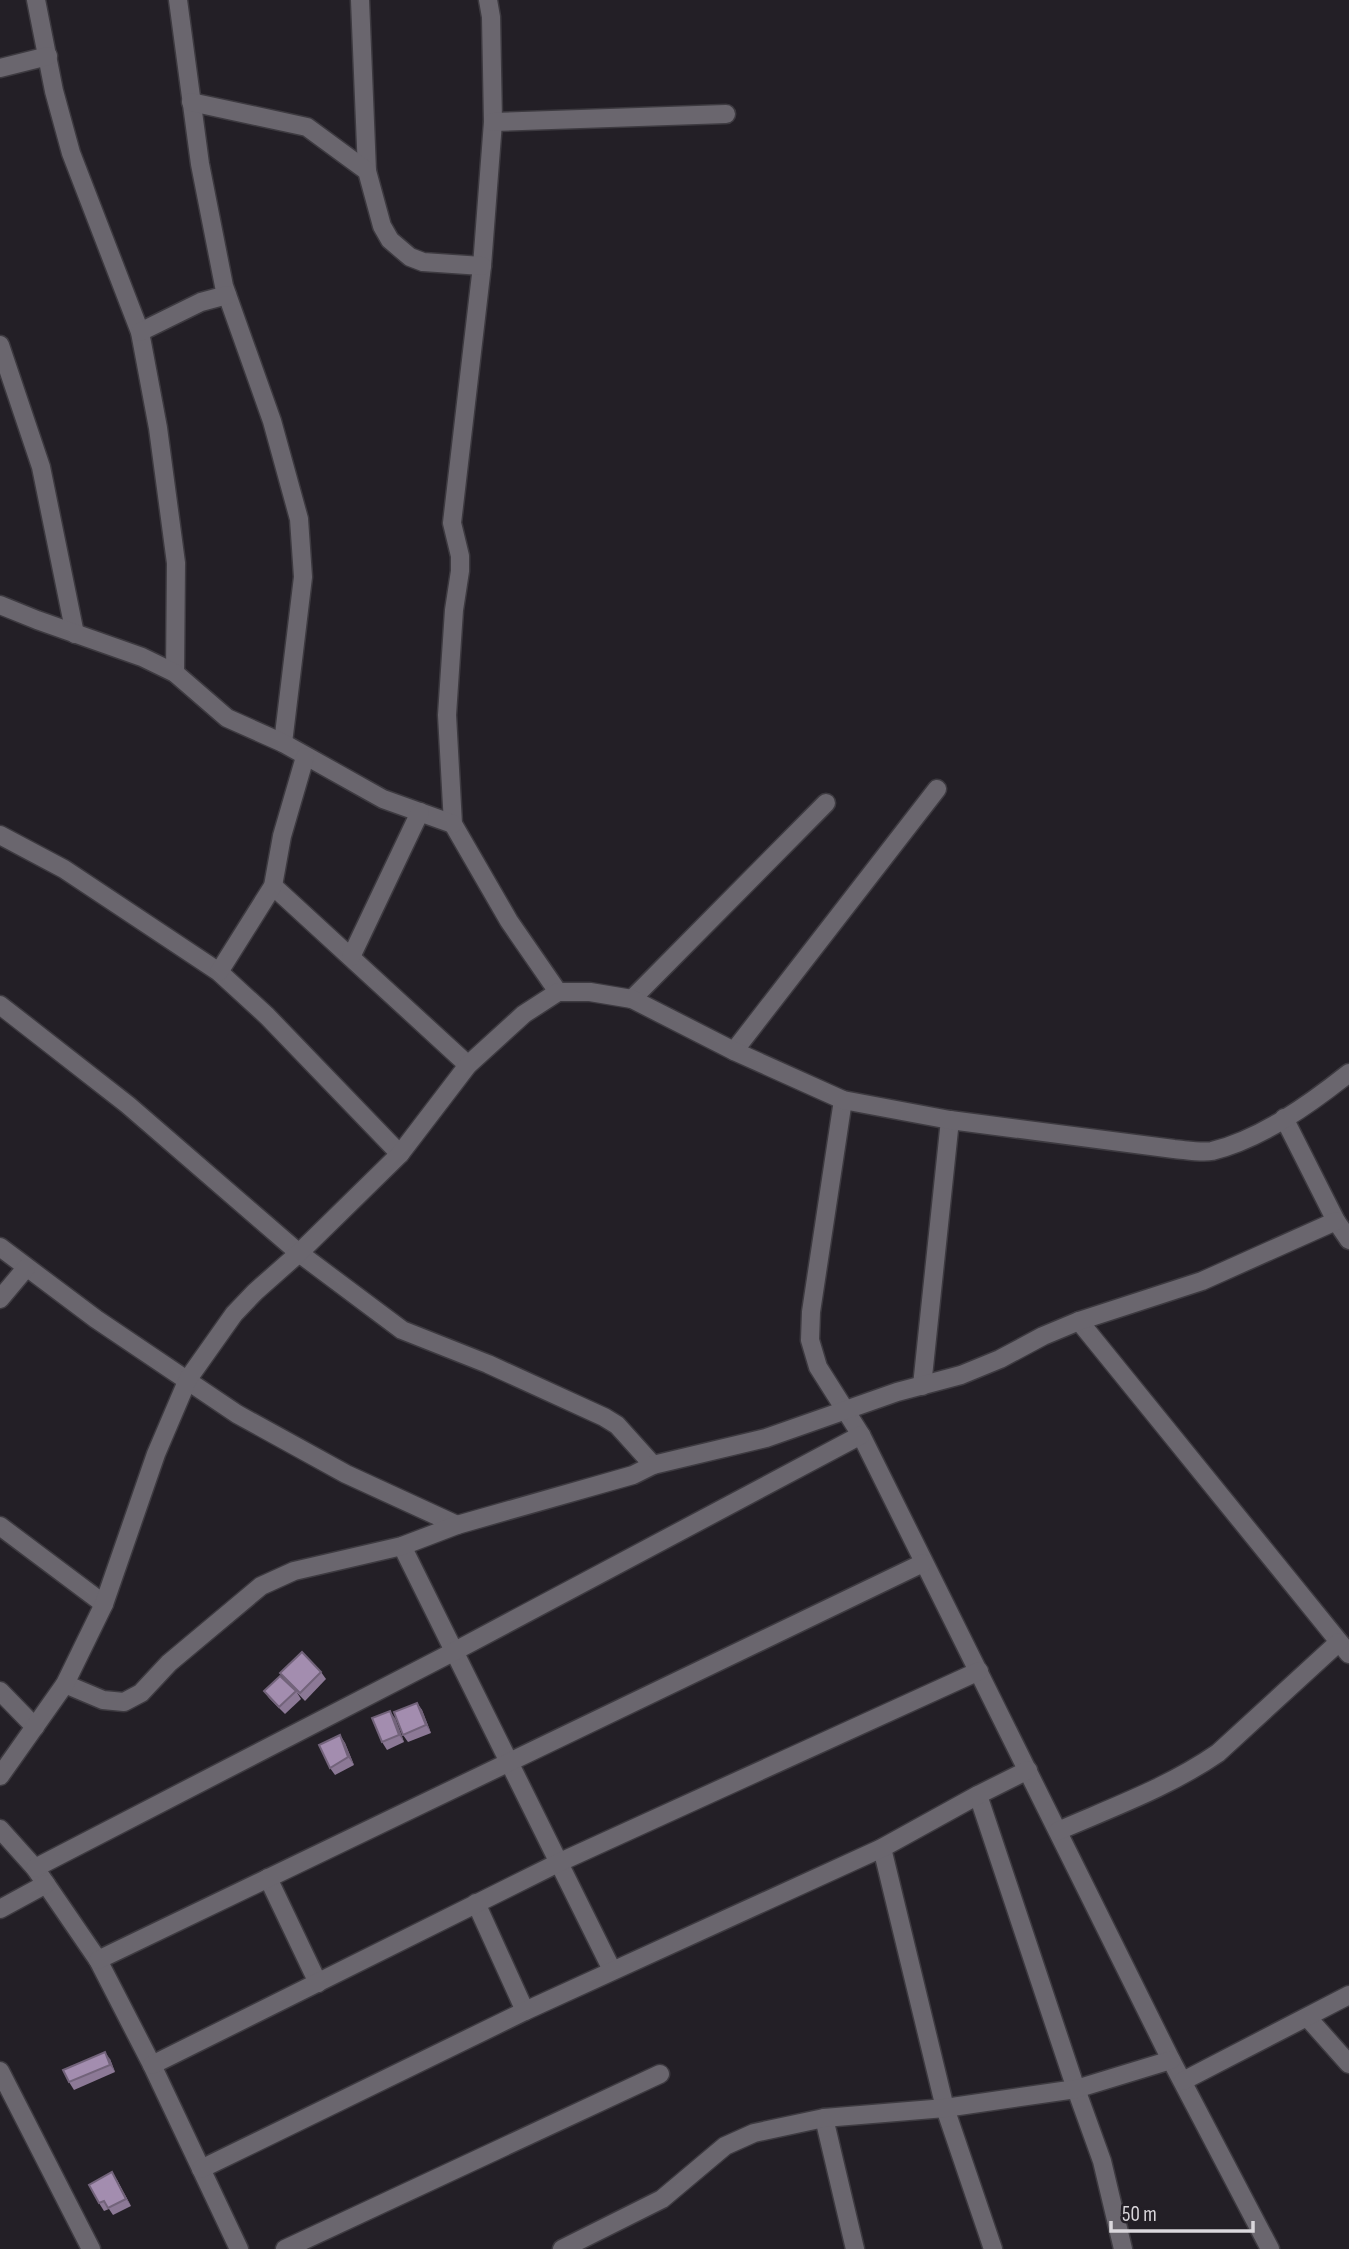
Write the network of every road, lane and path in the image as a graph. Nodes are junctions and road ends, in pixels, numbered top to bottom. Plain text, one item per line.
1 (36, 0) edge
2 (178, 0) edge
3 (360, 0) edge
4 (488, 0) edge
5 (48, 56) junction
6 (0, 68) edge
7 (191, 102) junction
8 (726, 114) dead end
9 (493, 122) junction
10 (368, 171) junction
11 (482, 266) junction
12 (227, 296) junction
13 (140, 332) junction
14 (0, 345) edge
15 (0, 605) edge
16 (75, 634) junction
17 (175, 673) junction
18 (283, 743) junction
19 (305, 757) junction
20 (937, 789) dead end
21 (826, 803) dead end
22 (420, 812) junction
23 (453, 824) junction
24 (0, 835) edge
25 (273, 886) junction
26 (351, 957) junction
27 (219, 972) junction
28 (558, 992) junction
29 (632, 999) junction
30 (0, 1005) edge
31 (734, 1051) junction
32 (468, 1065) junction
33 (1349, 1073) edge
34 (843, 1100) junction
35 (1284, 1118) junction
36 (950, 1120) junction
37 (400, 1154) junction
38 (1336, 1221) junction
39 (1349, 1240) edge
40 (0, 1247) edge
41 (299, 1254) junction
42 (26, 1268) junction
43 (0, 1299) edge
44 (1079, 1321) junction
45 (188, 1379) junction
46 (922, 1386) junction
47 (846, 1410) junction
48 (861, 1435) junction
49 (653, 1465) junction
50 (457, 1525) junction
51 (0, 1526) edge
52 (402, 1546) junction
53 (923, 1563) junction
54 (104, 1604) junction
55 (1344, 1648) edge
56 (456, 1651) junction
57 (979, 1671) junction
58 (65, 1684) junction
59 (0, 1691) edge
60 (35, 1727) junction
61 (509, 1762) junction
62 (1028, 1770) junction
63 (0, 1776) edge
64 (978, 1795) junction
65 (0, 1829) edge
66 (1058, 1832) junction
67 (882, 1848) junction
68 (558, 1864) junction
69 (35, 1868) junction
70 (268, 1878) junction
71 (46, 1885) junction
72 (476, 1903) junction
73 (0, 1909) edge
74 (98, 1960) junction
75 (612, 1970) junction
76 (318, 1983) junction
77 (1349, 1995) edge
78 (525, 2011) junction
79 (1308, 2018) junction
80 (1171, 2060) junction
81 (1349, 2064) edge
82 (152, 2065) junction
83 (0, 2070) edge
84 (660, 2074) dead end
85 (1183, 2081) junction
86 (1076, 2089) junction
87 (945, 2108) junction
88 (824, 2118) junction
89 (201, 2169) junction
90 (92, 2249) edge
91 (239, 2249) edge
92 (285, 2249) edge
93 (562, 2249) edge
94 (855, 2249) edge
95 (993, 2249) edge
96 (1123, 2249) edge
97 (1270, 2249) edge

1 - 5 street
2 - 7 street
3 - 10 street
4 - 9 street
5 - 6 street
5 - 13 street
7 - 10 street
7 - 12 street
8 - 9 street
9 - 11 street
10 - 11 street
11 - 23 street
12 - 13 street
12 - 18 street
13 - 17 street
14 - 16 street
15 - 16 street
16 - 17 street
17 - 18 street
18 - 19 street
19 - 22 street
19 - 25 street
20 - 31 street
21 - 29 street
22 - 23 street
22 - 26 street
23 - 28 street
24 - 27 street
25 - 26 street
25 - 27 street
26 - 32 street
27 - 37 street
28 - 29 street
28 - 32 street
29 - 31 street
30 - 41 street
31 - 34 street
32 - 37 street
33 - 35 street
34 - 36 street
34 - 47 street
35 - 36 street
35 - 38 street
36 - 46 street
37 - 41 street
38 - 39 street
38 - 44 street
40 - 42 street
41 - 45 street
41 - 49 street
42 - 43 street
42 - 45 street
44 - 46 street
44 - 55 street
45 - 50 street
45 - 54 street
46 - 47 street
47 - 48 street
47 - 49 street
48 - 53 street
48 - 56 street
49 - 50 street
50 - 52 street
51 - 54 street
52 - 56 street
52 - 58 street
53 - 57 street
53 - 61 street
54 - 58 street
55 - 66 street
56 - 61 street
56 - 69 street
57 - 62 street
57 - 68 street
58 - 60 street
59 - 60 street
60 - 63 street
61 - 68 street
61 - 70 street
62 - 64 street
62 - 66 street
64 - 67 street
64 - 86 street
65 - 69 street
66 - 80 street
67 - 75 street
67 - 87 street
68 - 72 street
68 - 75 street
69 - 71 street
70 - 74 street
70 - 76 street
71 - 73 street
71 - 74 street
72 - 76 street
72 - 78 street
74 - 82 street
75 - 78 street
76 - 82 street
77 - 79 street
78 - 89 street
79 - 81 street
79 - 85 street
80 - 85 street
80 - 86 street
82 - 89 street
83 - 90 street
84 - 92 street
85 - 97 street
86 - 87 street
86 - 96 street
87 - 88 street
87 - 95 street
88 - 93 street
88 - 94 street
89 - 91 street

